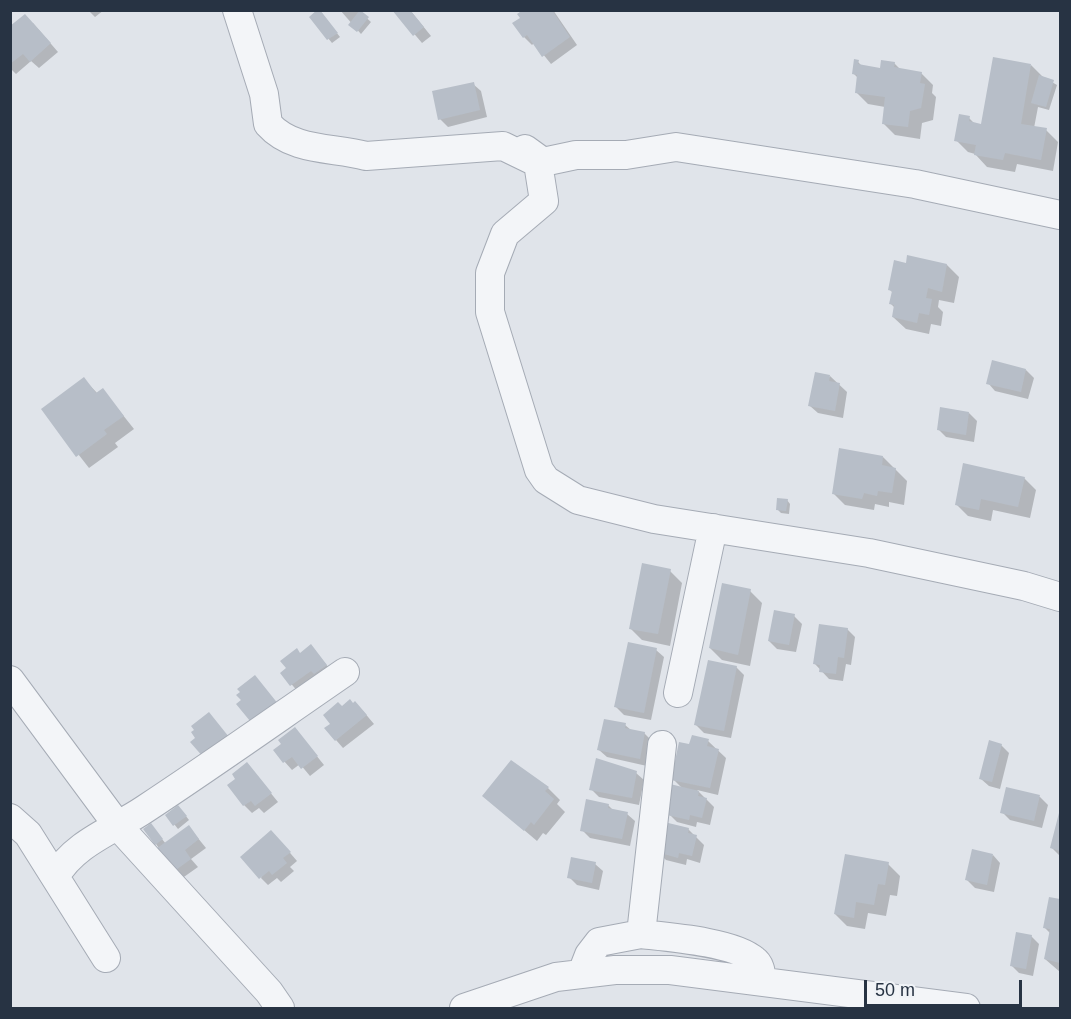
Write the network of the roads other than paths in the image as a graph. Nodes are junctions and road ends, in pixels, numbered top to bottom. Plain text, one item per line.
1 (237, 10) edge
2 (332, 152) junction
3 (1060, 215) edge
4 (713, 528) junction
5 (1060, 597) edge
6 (345, 672) dead end
7 (10, 680) edge
8 (678, 693) dead end
9 (662, 746) dead end
10 (10, 818) edge
11 (118, 826) junction
12 (55, 877) junction
13 (641, 934) junction
14 (106, 958) dead end
15 (582, 973) junction
16 (762, 981) junction
17 (910, 1005) edge
18 (280, 1008) edge
19 (464, 1008) edge
20 (966, 1008) edge

1 - 2 street
2 - 3 street
2 - 4 street
4 - 5 street
4 - 8 street
6 - 11 street
7 - 11 street
9 - 13 street
10 - 12 street
11 - 12 street
11 - 18 street
12 - 14 street
13 - 15 street
13 - 16 street
15 - 16 street
15 - 19 street
16 - 17 street
17 - 20 street

